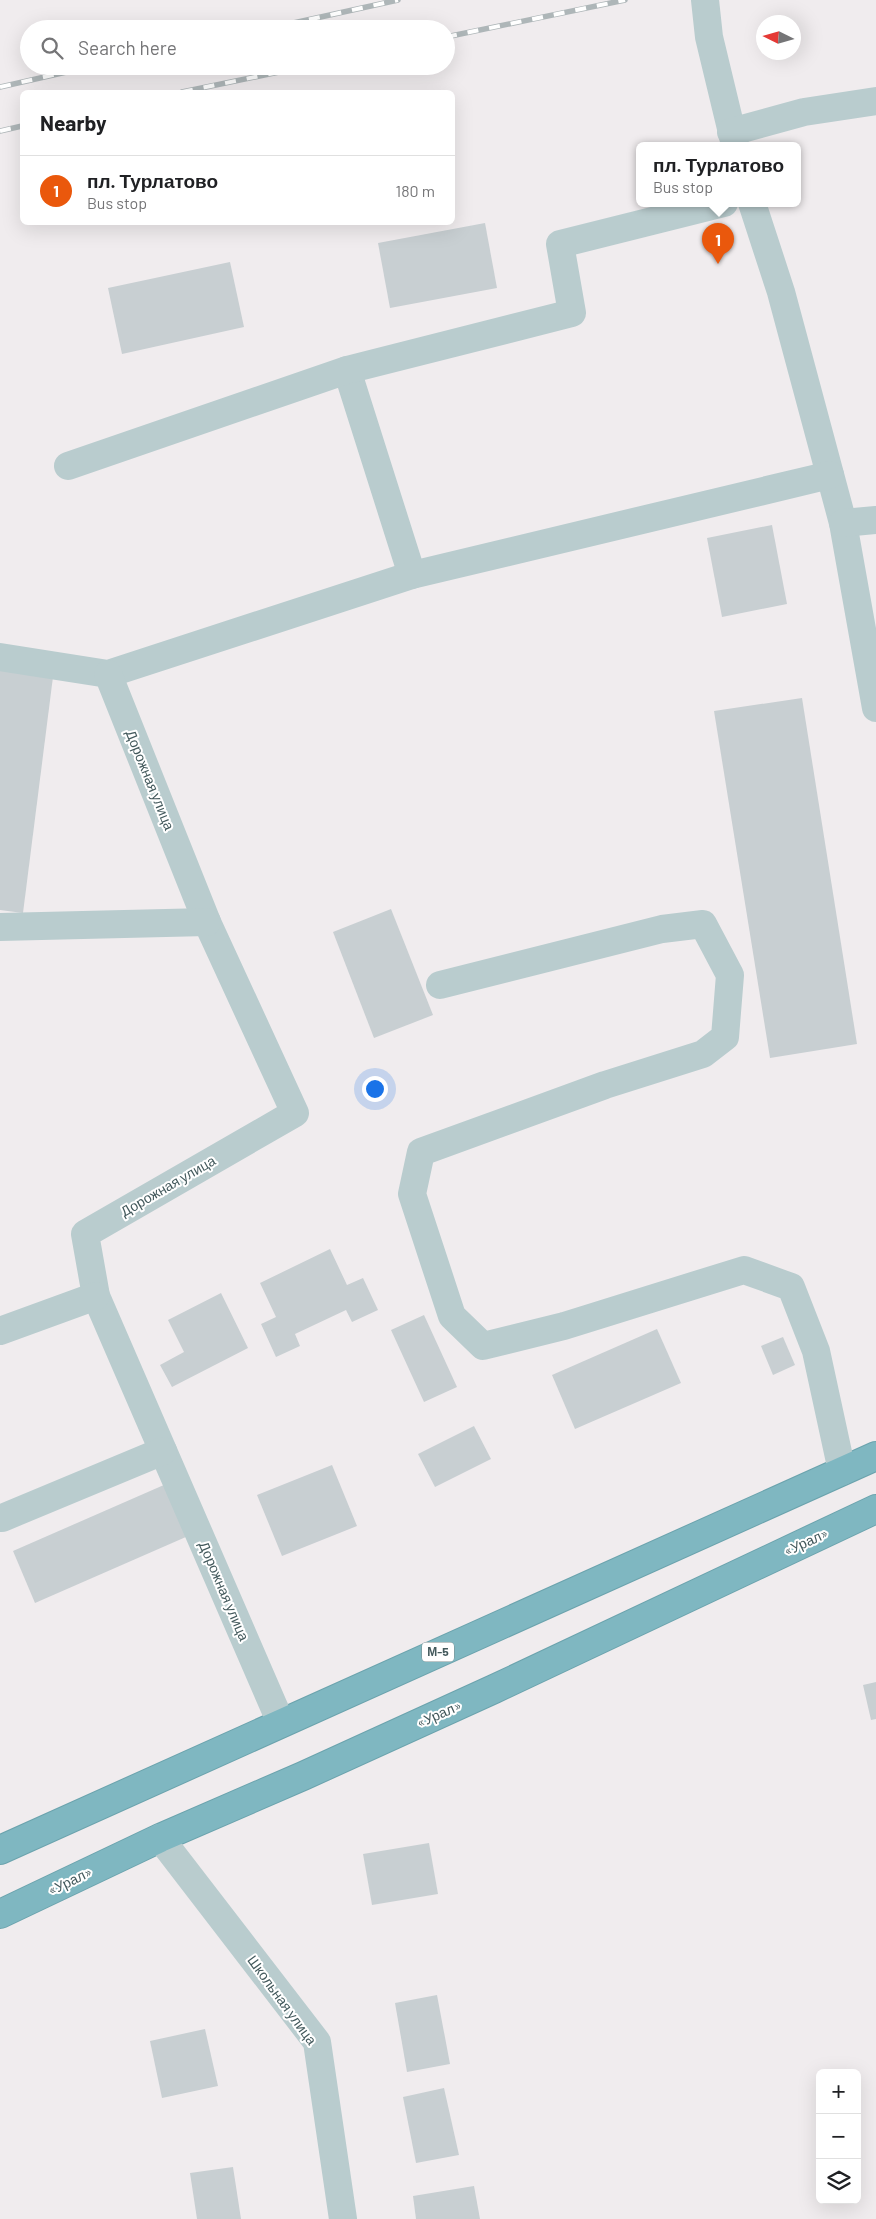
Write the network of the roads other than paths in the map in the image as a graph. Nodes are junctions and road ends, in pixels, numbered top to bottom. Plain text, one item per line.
1 (705, 0) edge
2 (876, 100) edge
3 (733, 138) edge
4 (708, 207) edge
5 (753, 207) edge
6 (347, 370) junction
7 (68, 466) dead end
8 (830, 475) junction
9 (876, 520) edge
10 (843, 523) junction
11 (412, 576) junction
12 (0, 657) edge
13 (108, 674) junction
14 (876, 708) edge
15 (207, 922) junction
16 (0, 927) edge
17 (440, 985) dead end
18 (96, 1296) junction
19 (0, 1331) edge
20 (163, 1451) junction
21 (876, 1456) edge
22 (842, 1471) junction
23 (876, 1508) edge
24 (2, 1518) dead end
25 (281, 1723) junction
26 (160, 1838) junction
27 (0, 1850) edge
28 (0, 1914) edge
29 (343, 2219) edge

1 - 3 street
2 - 3 street
4 - 6 street
5 - 8 street
6 - 7 street
6 - 11 street
8 - 10 street
8 - 11 street
9 - 10 street
10 - 14 street
11 - 13 street
12 - 13 street
13 - 15 street, Дорожная улица
15 - 16 street
15 - 18 street, Дорожная улица
17 - 22 street
18 - 19 street
18 - 20 street, Дорожная улица
20 - 24 street
20 - 25 street, Дорожная улица
21 - 22 highway, М-5
22 - 25 highway, М-5
23 - 26 highway, «Урал»
25 - 27 highway, М-5
26 - 28 highway, «Урал»
26 - 29 street, Школьная улица

